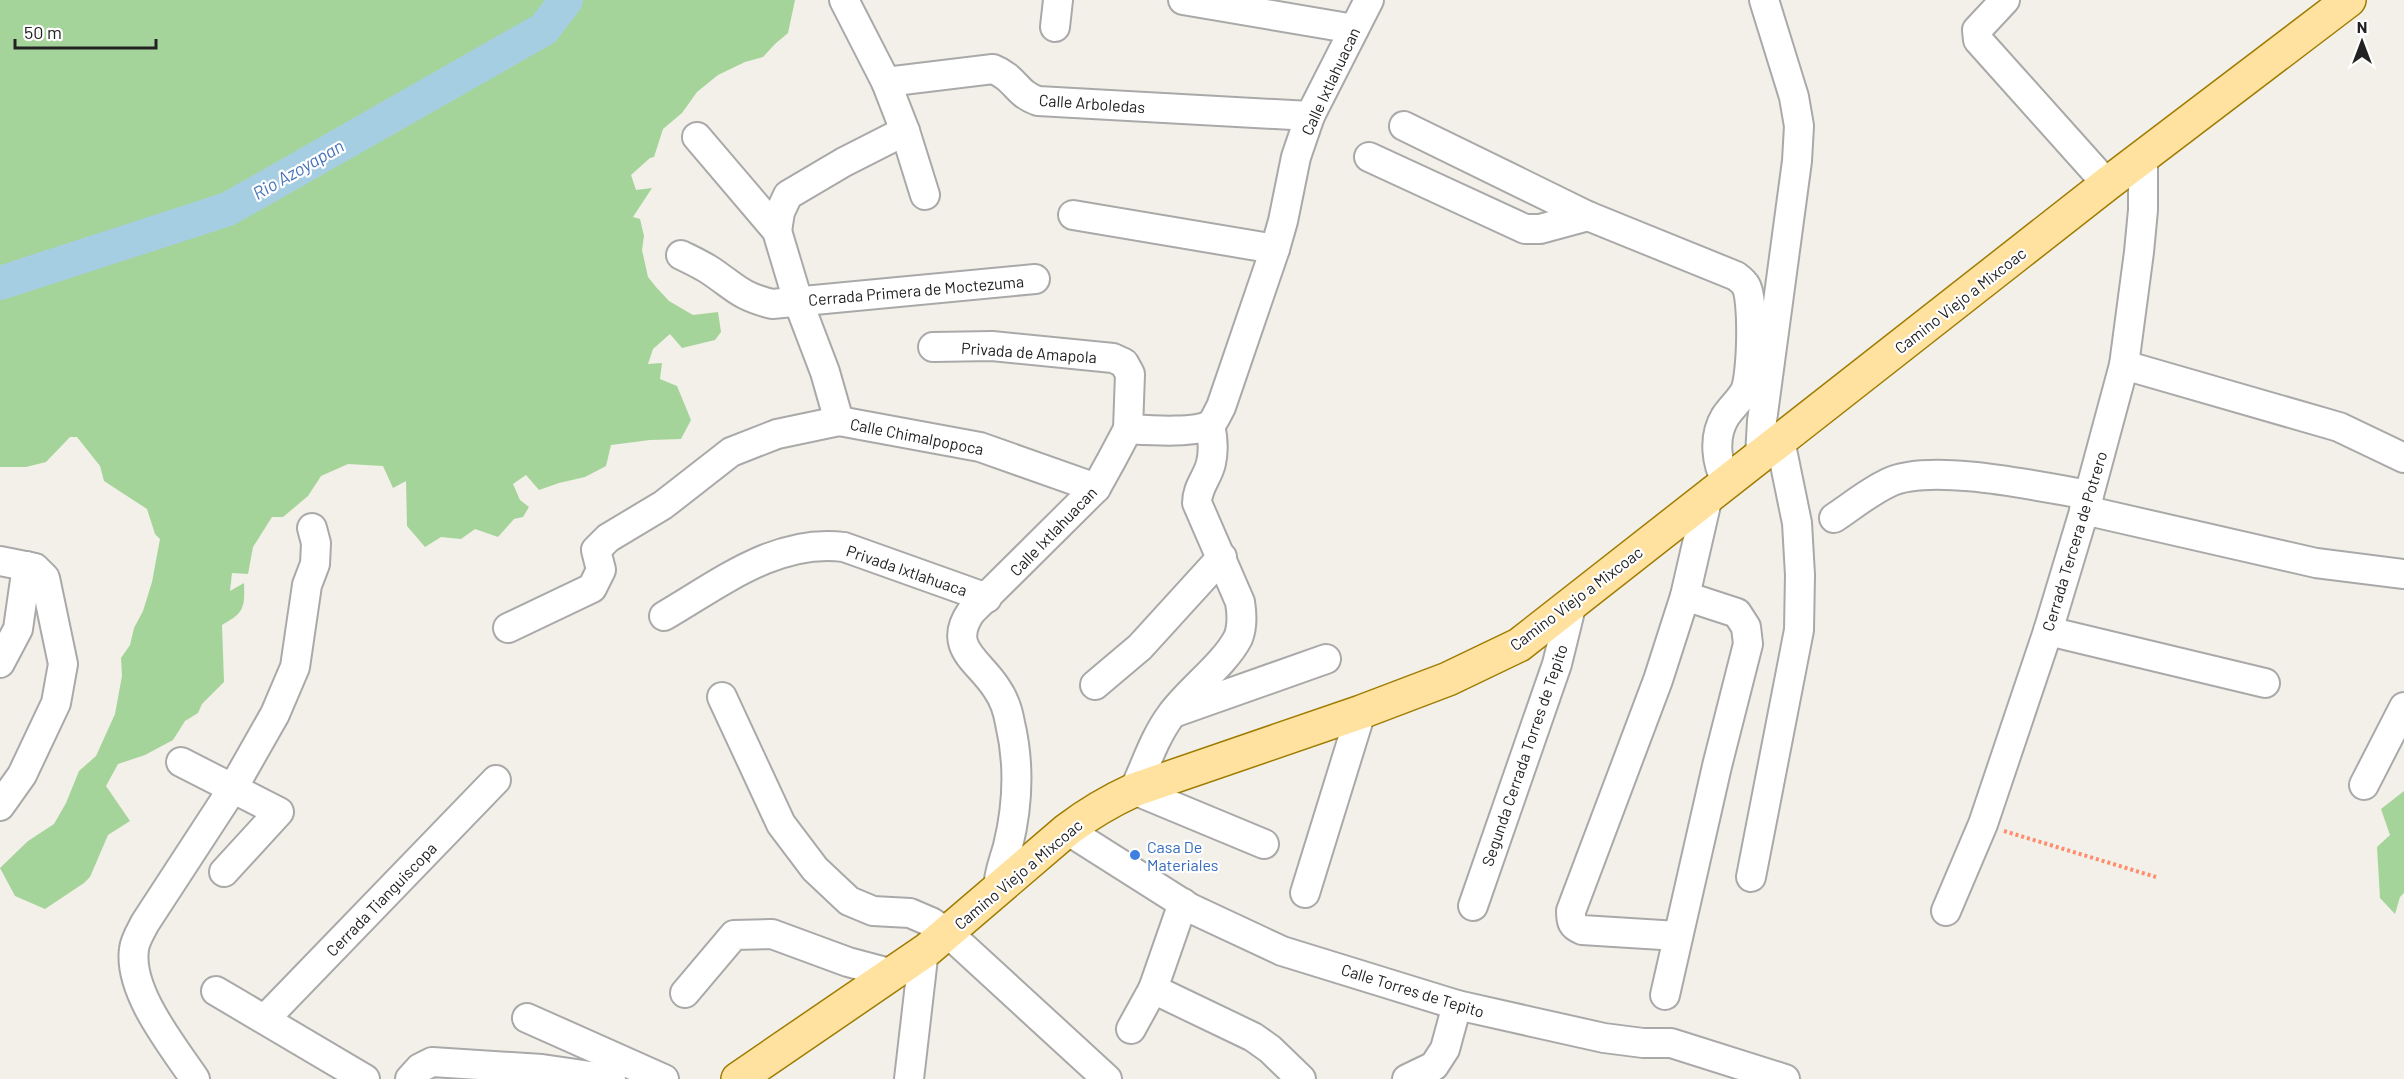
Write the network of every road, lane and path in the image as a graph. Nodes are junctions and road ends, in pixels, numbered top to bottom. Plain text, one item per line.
1 (844, 0) edge
2 (1183, 0) edge
3 (1369, 0) edge
4 (1764, 0) edge
5 (2005, 0) edge
6 (2349, 0) edge
7 (1354, 29) junction
8 (886, 82) junction
9 (1310, 116) junction
10 (1404, 126) dead end
11 (906, 131) junction
12 (697, 137) dead end
13 (1369, 157) dead end
14 (2143, 157) junction
15 (2107, 184) junction
16 (925, 195) dead end
17 (1073, 216) dead end
18 (1588, 216) junction
19 (777, 231) junction
20 (1275, 249) junction
21 (681, 255) dead end
22 (1035, 279) dead end
23 (798, 301) junction
24 (933, 346) dead end
25 (2124, 365) junction
26 (839, 421) junction
27 (1210, 425) junction
28 (1128, 429) junction
29 (1770, 448) junction
30 (2404, 458) edge
31 (1096, 488) junction
32 (1717, 490) junction
33 (2087, 502) junction
34 (1834, 518) dead end
35 (312, 528) dead end
36 (1222, 557) junction
37 (13, 564) edge
38 (2404, 574) edge
39 (1685, 597) junction
40 (987, 598) junction
41 (1572, 603) junction
42 (664, 616) dead end
43 (508, 628) dead end
44 (2048, 631) junction
45 (1326, 659) dead end
46 (0, 663) edge
47 (2265, 683) dead end
48 (1095, 685) dead end
49 (722, 697) dead end
50 (2404, 707) edge
51 (1361, 712) junction
52 (1172, 714) junction
53 (181, 762) dead end
54 (496, 780) dead end
55 (2364, 785) dead end
56 (233, 788) junction
57 (1134, 790) junction
58 (0, 806) edge
59 (1983, 825) junction
60 (1067, 830) junction
61 (1264, 844) dead end
62 (224, 872) dead end
63 (1751, 877) dead end
64 (2156, 877) dead end
65 (998, 890) junction
66 (1305, 893) dead end
67 (1183, 903) junction
68 (1473, 906) dead end
69 (1946, 911) dead end
70 (1678, 936) junction
71 (938, 941) junction
72 (893, 974) junction
73 (1153, 989) junction
74 (216, 991) dead end
75 (685, 993) dead end
76 (1665, 995) dead end
77 (1457, 1005) junction
78 (526, 1018) dead end
79 (266, 1019) junction
80 (1131, 1029) dead end
81 (195, 1079) edge
82 (365, 1079) edge
83 (410, 1079) edge
84 (611, 1079) edge
85 (664, 1079) edge
86 (738, 1079) edge
87 (909, 1079) edge
88 (1107, 1079) edge
89 (1301, 1079) edge
90 (1407, 1079) edge
91 (1785, 1079) edge

1 - 8 street
2 - 7 street
3 - 7 street, Calle Ixtlahuacan
4 - 29 street
5 - 15 street
6 - 14 main road, Camino Viejo a Mixcoac
7 - 9 street, Calle Ixtlahuacan
8 - 9 street, Calle Arboledas
8 - 11 street
9 - 20 street, Calle Ixtlahuacan
10 - 18 street
11 - 16 street
11 - 19 street
12 - 19 street
13 - 18 street
14 - 15 main road, Camino Viejo a Mixcoac
14 - 25 street, Cerrada Tercera de Potrero
15 - 29 main road, Camino Viejo a Mixcoac
17 - 20 street
18 - 32 street
19 - 23 street
20 - 27 street, Calle Ixtlahuacan
21 - 23 street, Cerrada Primera de Moctezuma
22 - 23 street, Cerrada Primera de Moctezuma
23 - 26 street
24 - 28 street, Privada de Amapola
25 - 30 street
25 - 33 street, Cerrada Tercera de Potrero
26 - 31 street, Calle Chimalpopoca
26 - 43 street
27 - 28 street
27 - 36 street
28 - 31 street, Calle Ixtlahuacan
29 - 32 main road, Camino Viejo a Mixcoac
29 - 63 street
31 - 40 street, Calle Ixtlahuacan
32 - 39 street
32 - 41 main road, Camino Viejo a Mixcoac
33 - 34 street
33 - 38 street
33 - 44 street, Cerrada Tercera de Potrero
35 - 56 street
36 - 48 street
36 - 52 street
37 - 46 street
37 - 58 street
39 - 70 street
39 - 70 street
40 - 42 street, Privada Ixtlahuaca
40 - 65 street, Calle Ixtlahuacan
41 - 51 main road, Camino Viejo a Mixcoac
41 - 68 street, Segunda Cerrada Torres de Tepito
44 - 47 street
44 - 59 street, Cerrada Tercera de Potrero
45 - 52 street
49 - 71 street
50 - 55 street
51 - 57 main road, Camino Viejo a Mixcoac
51 - 66 street
52 - 57 street
53 - 56 street
54 - 79 street, Cerrada Tianguiscopa
56 - 62 street
56 - 81 street
57 - 60 main road, Camino Viejo a Mixcoac
57 - 61 street
59 - 64 path
59 - 69 street, Cerrada Tercera de Potrero
60 - 65 main road, Camino Viejo a Mixcoac
60 - 67 street, Calle Torres de Tepito
65 - 71 main road, Camino Viejo a Mixcoac
67 - 73 street
67 - 77 street, Calle Torres de Tepito
70 - 76 street
71 - 72 main road, Camino Viejo a Mixcoac
71 - 87 street
71 - 88 street
72 - 75 street
72 - 86 main road, Camino Viejo a Mixcoac
73 - 80 street
73 - 89 street
74 - 79 street
77 - 90 street
77 - 91 street, Calle Torres de Tepito
78 - 85 street
79 - 82 street
83 - 84 street

